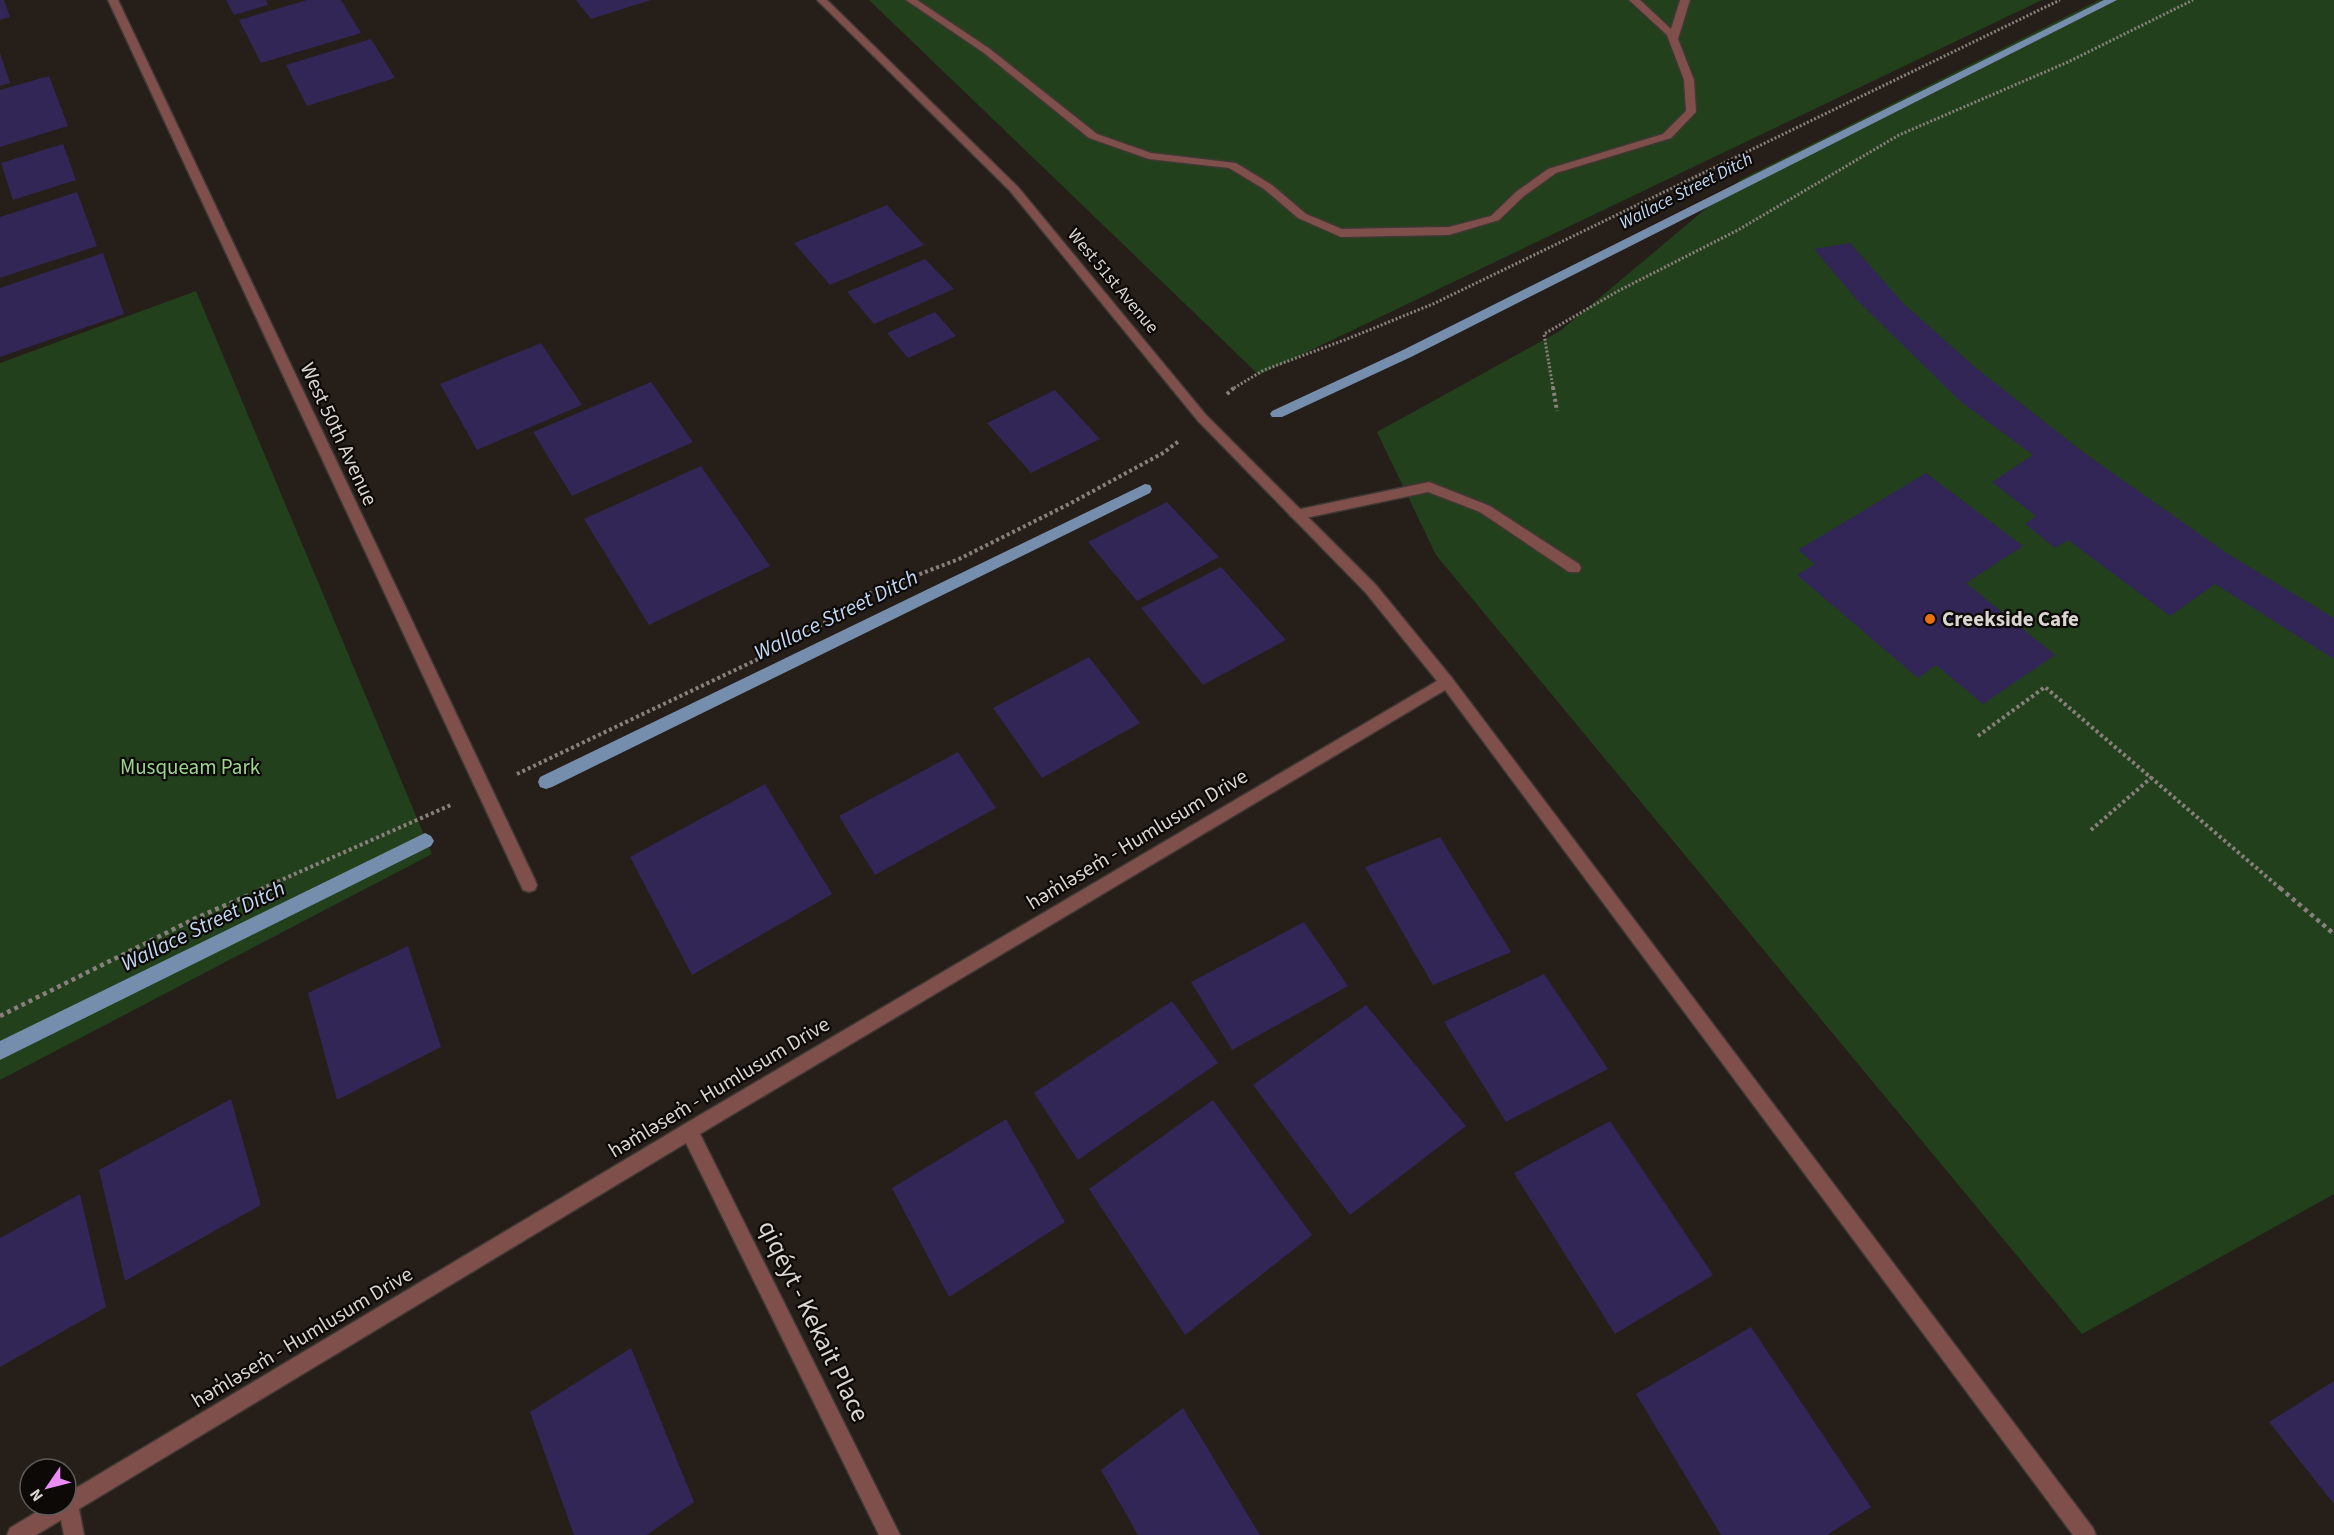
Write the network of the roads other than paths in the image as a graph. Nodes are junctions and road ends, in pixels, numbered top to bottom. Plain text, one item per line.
1 (112, 0) edge
2 (822, 0) edge
3 (911, 0) edge
4 (1634, 0) edge
5 (1685, 0) edge
6 (1673, 40) junction
7 (1296, 515) junction
8 (1574, 568) dead end
9 (1447, 682) junction
10 (529, 885) dead end
11 (689, 1131) junction
12 (78, 1499) edge
13 (47, 1517) edge
14 (70, 1517) edge
15 (16, 1535) edge
16 (74, 1535) edge
17 (890, 1535) edge
18 (2086, 1535) edge

1 - 10 street, West 50th Avenue
2 - 7 street, West 51st Avenue
3 - 6 street
4 - 6 street
5 - 6 street
7 - 8 street
7 - 9 street, West 51st Avenue
9 - 11 street, həm̓ləsem̓ - Humlusum Drive
9 - 18 street, West 51st Avenue
11 - 12 street, həm̓ləsem̓ - Humlusum Drive
11 - 17 street, qiqéyt - Kekait Place
13 - 15 street, həm̓ləsem̓ - Humlusum Drive
14 - 16 street

